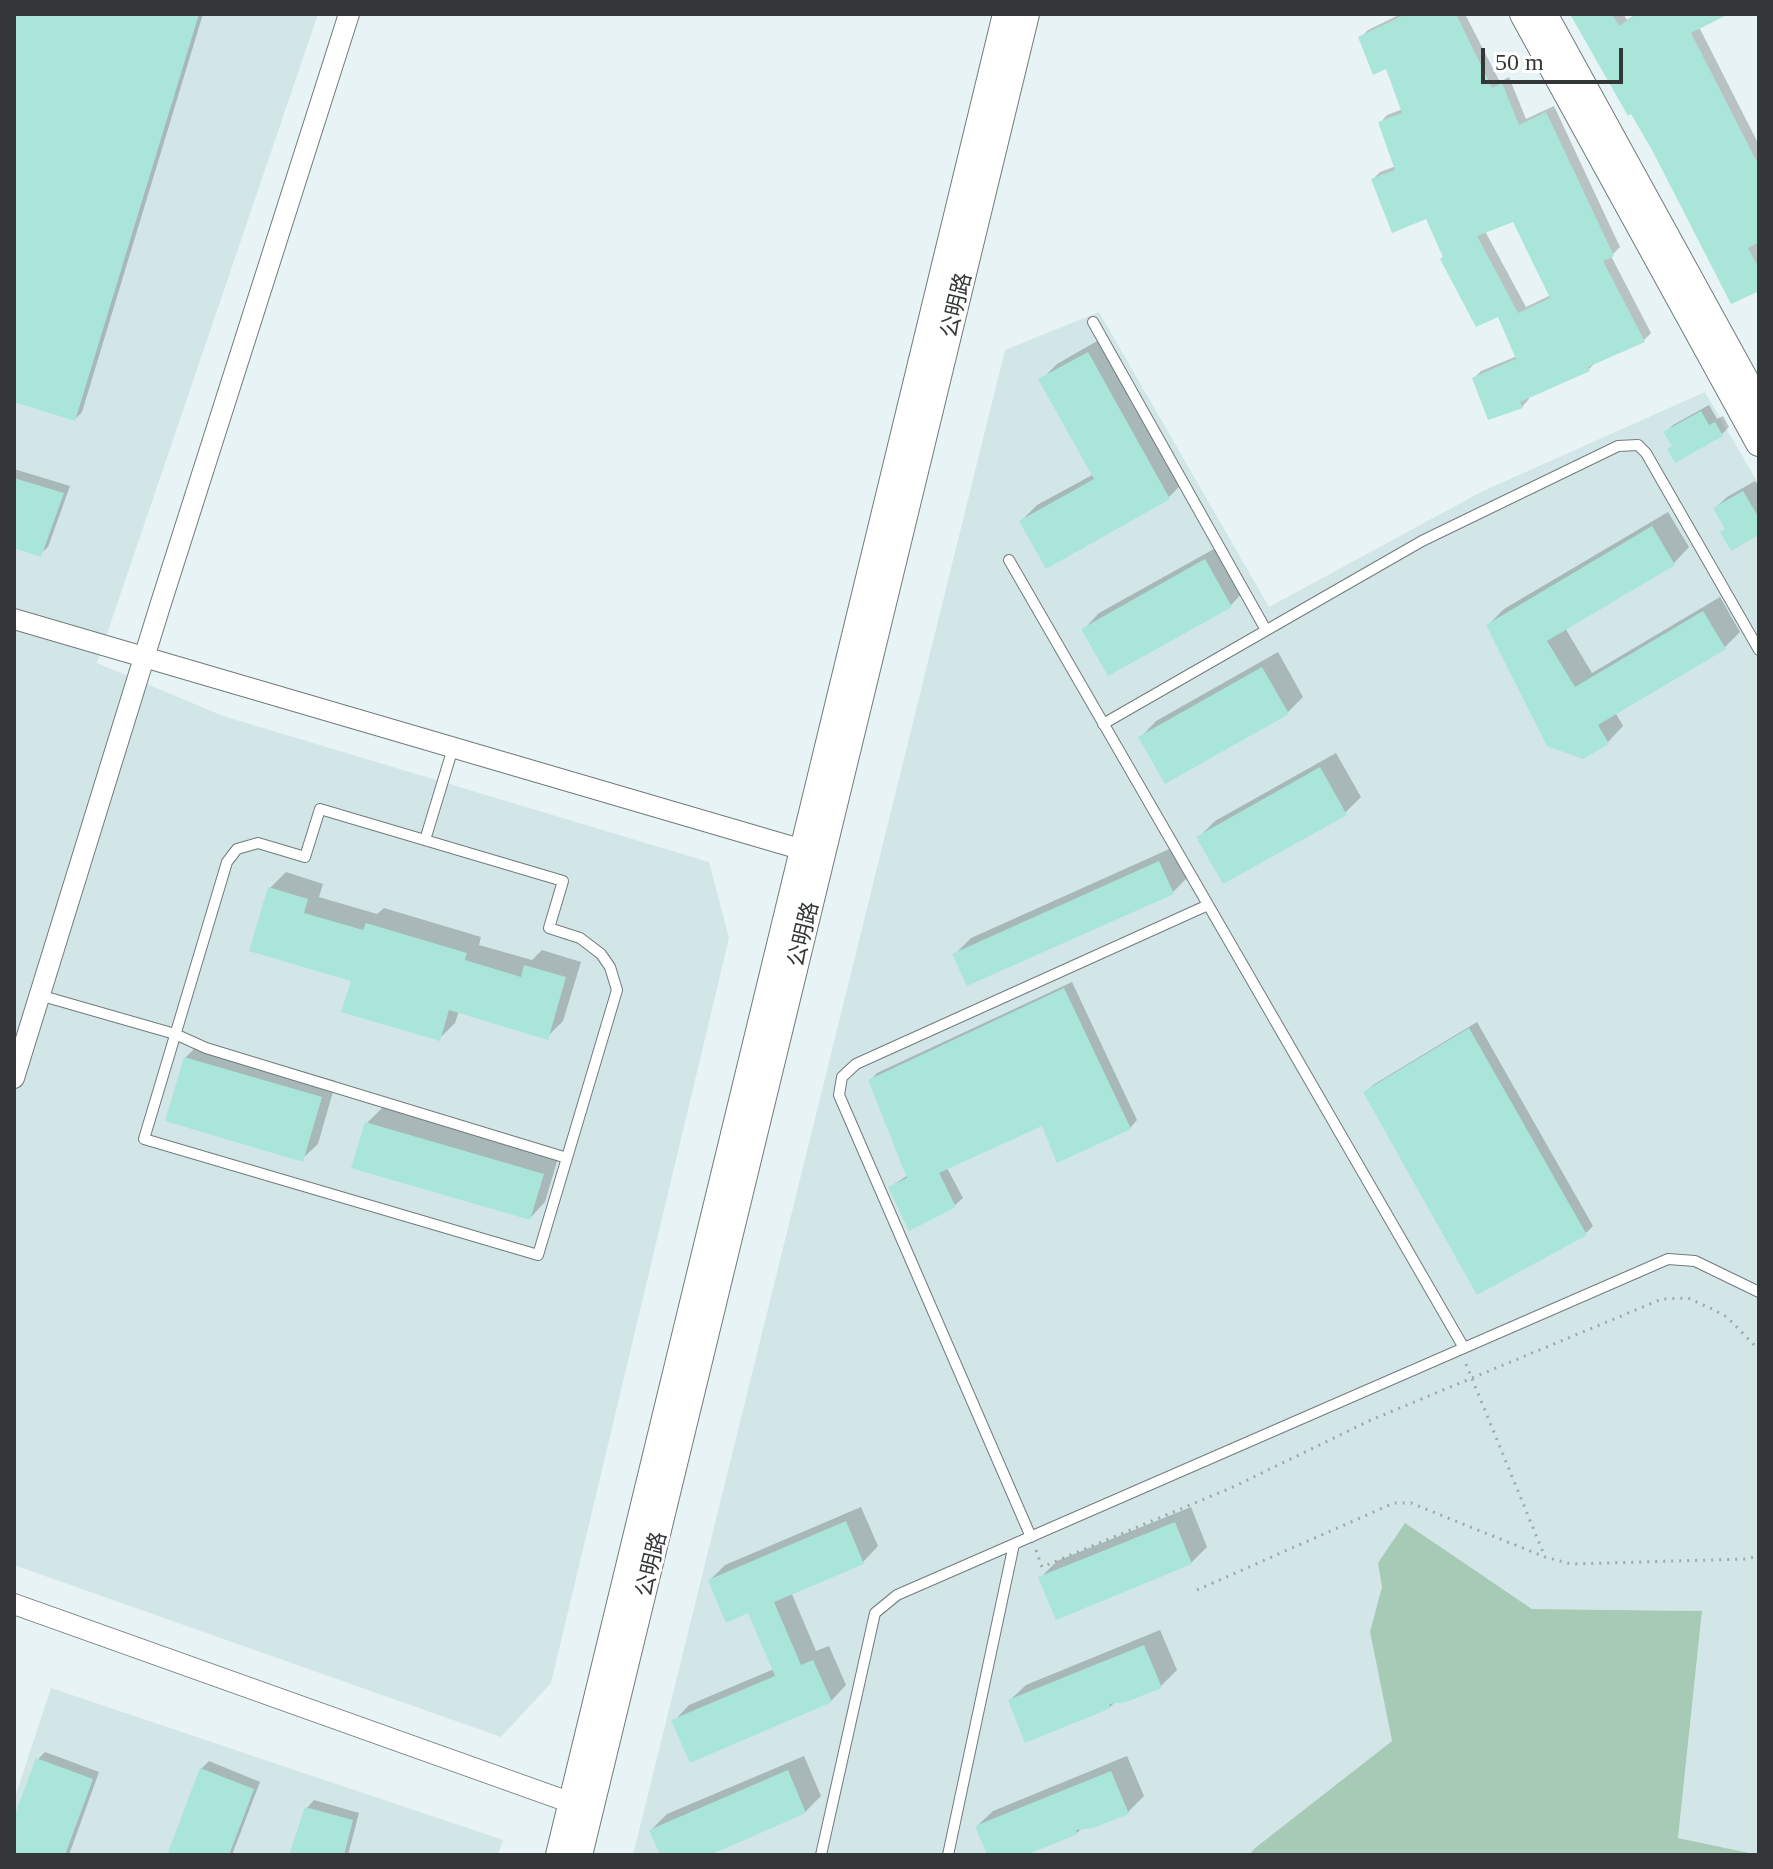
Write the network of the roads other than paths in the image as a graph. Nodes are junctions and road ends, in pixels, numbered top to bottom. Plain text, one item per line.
1 (349, 14) edge
2 (1006, 14) edge
3 (1026, 14) edge
4 (1523, 14) edge
5 (1544, 14) edge
6 (1093, 322) dead end
7 (1759, 405) edge
8 (1759, 443) edge
9 (1009, 560) dead end
10 (14, 619) edge
11 (1266, 630) junction
12 (1759, 650) edge
13 (144, 658) junction
14 (1103, 724) junction
15 (453, 748) junction
16 (425, 840) junction
17 (812, 852) junction
18 (1208, 905) junction
19 (39, 995) junction
20 (175, 1034) junction
21 (14, 1078) edge
22 (567, 1158) junction
23 (1759, 1292) edge
24 (1461, 1349) junction
25 (1031, 1537) junction
26 (1014, 1544) junction
27 (14, 1604) edge
28 (581, 1806) junction
29 (559, 1855) edge
30 (579, 1855) edge
31 (821, 1855) edge
32 (948, 1855) edge

1 - 13 street
2 - 17 street, 公明路
3 - 17 street, 公明路
4 - 8 street
5 - 7 street
6 - 11 lane
9 - 14 lane
10 - 13 street
11 - 12 lane
11 - 14 lane
13 - 15 street
13 - 19 street
14 - 18 lane
15 - 16 lane
15 - 17 street
16 - 20 lane
16 - 22 lane
17 - 28 street, 公明路
18 - 24 lane
18 - 25 lane
19 - 20 lane
19 - 21 street
20 - 22 lane
20 - 22 lane
23 - 24 lane
24 - 25 lane
25 - 26 lane
26 - 31 lane
26 - 32 lane
27 - 28 street
28 - 29 street, 公明路
28 - 30 street, 公明路

